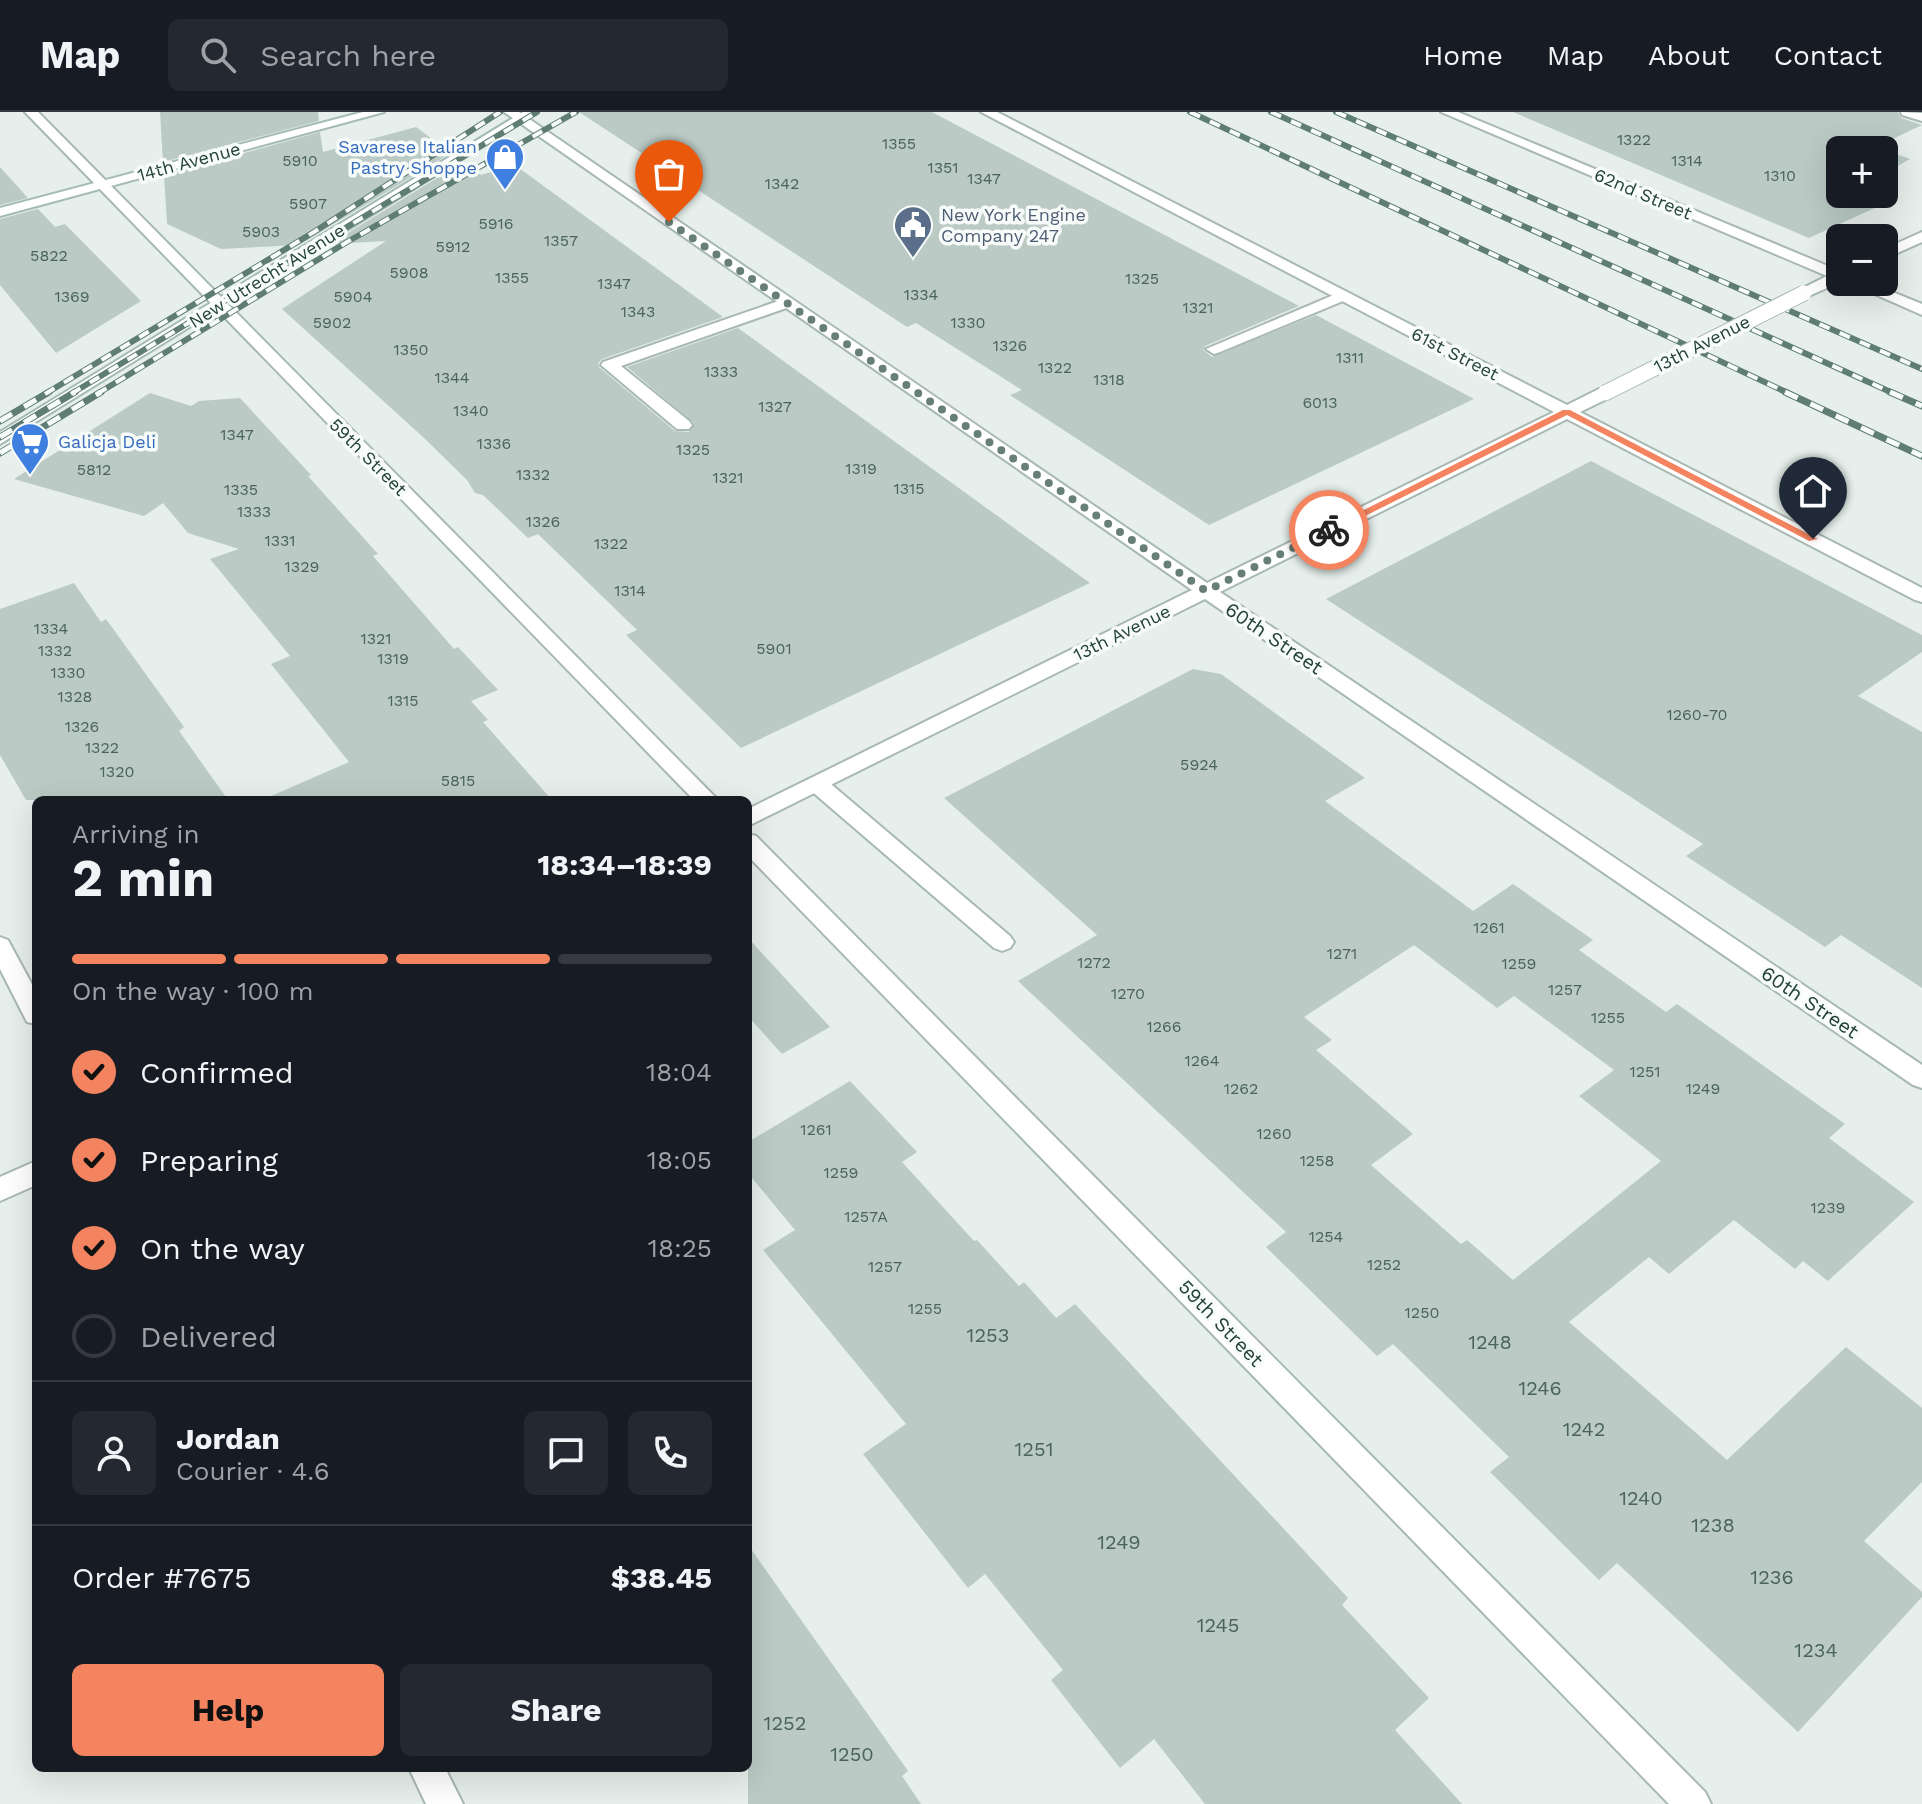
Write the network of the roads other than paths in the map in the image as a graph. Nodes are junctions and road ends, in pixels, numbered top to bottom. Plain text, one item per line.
1 (31, 112) edge
2 (378, 112) edge
3 (987, 112) edge
4 (1447, 112) edge
5 (1907, 112) edge
6 (521, 114) edge
7 (1922, 117) edge
8 (102, 185) junction
9 (0, 212) edge
10 (1922, 236) edge
11 (1898, 248) edge
12 (1826, 270) edge
13 (1826, 283) edge
14 (1343, 296) junction
15 (1888, 296) edge
16 (787, 303) junction
17 (221, 305) junction
18 (1922, 310) edge
19 (1214, 349) dead end
20 (1567, 412) junction
21 (683, 425) dead end
22 (0, 439) edge
23 (1206, 591) junction
24 (1922, 596) edge
25 (817, 784) junction
26 (703, 796) edge
27 (752, 816) edge
28 (752, 846) edge
29 (1002, 942) dead end
30 (0, 946) edge
31 (32, 1007) edge
32 (1922, 1078) edge
33 (32, 1174) edge
34 (0, 1190) edge
35 (428, 1772) edge
36 (445, 1804) edge
37 (1693, 1804) edge

1 - 8 street, 59th Street
2 - 8 street, 14th Avenue
3 - 14 street, 61st Street
4 - 12 street, 62nd Street
5 - 7 street
6 - 16 street, 60th Street
6 - 17 street, New Utrecht Avenue
8 - 9 street, 14th Avenue
8 - 17 street, 59th Street
10 - 11 street
13 - 20 street, 13th Avenue, bridge
14 - 19 street
14 - 20 street, 61st Street
15 - 18 street
16 - 21 street
16 - 23 street, 60th Street
17 - 22 street, New Utrecht Avenue
17 - 26 street, 59th Street
20 - 23 street, 13th Avenue
20 - 24 street, 61st Street
23 - 25 street, 13th Avenue
23 - 32 street, 60th Street
25 - 27 street, 13th Avenue
25 - 29 street
28 - 37 street, 59th Street
30 - 31 street
33 - 34 street
35 - 36 street

